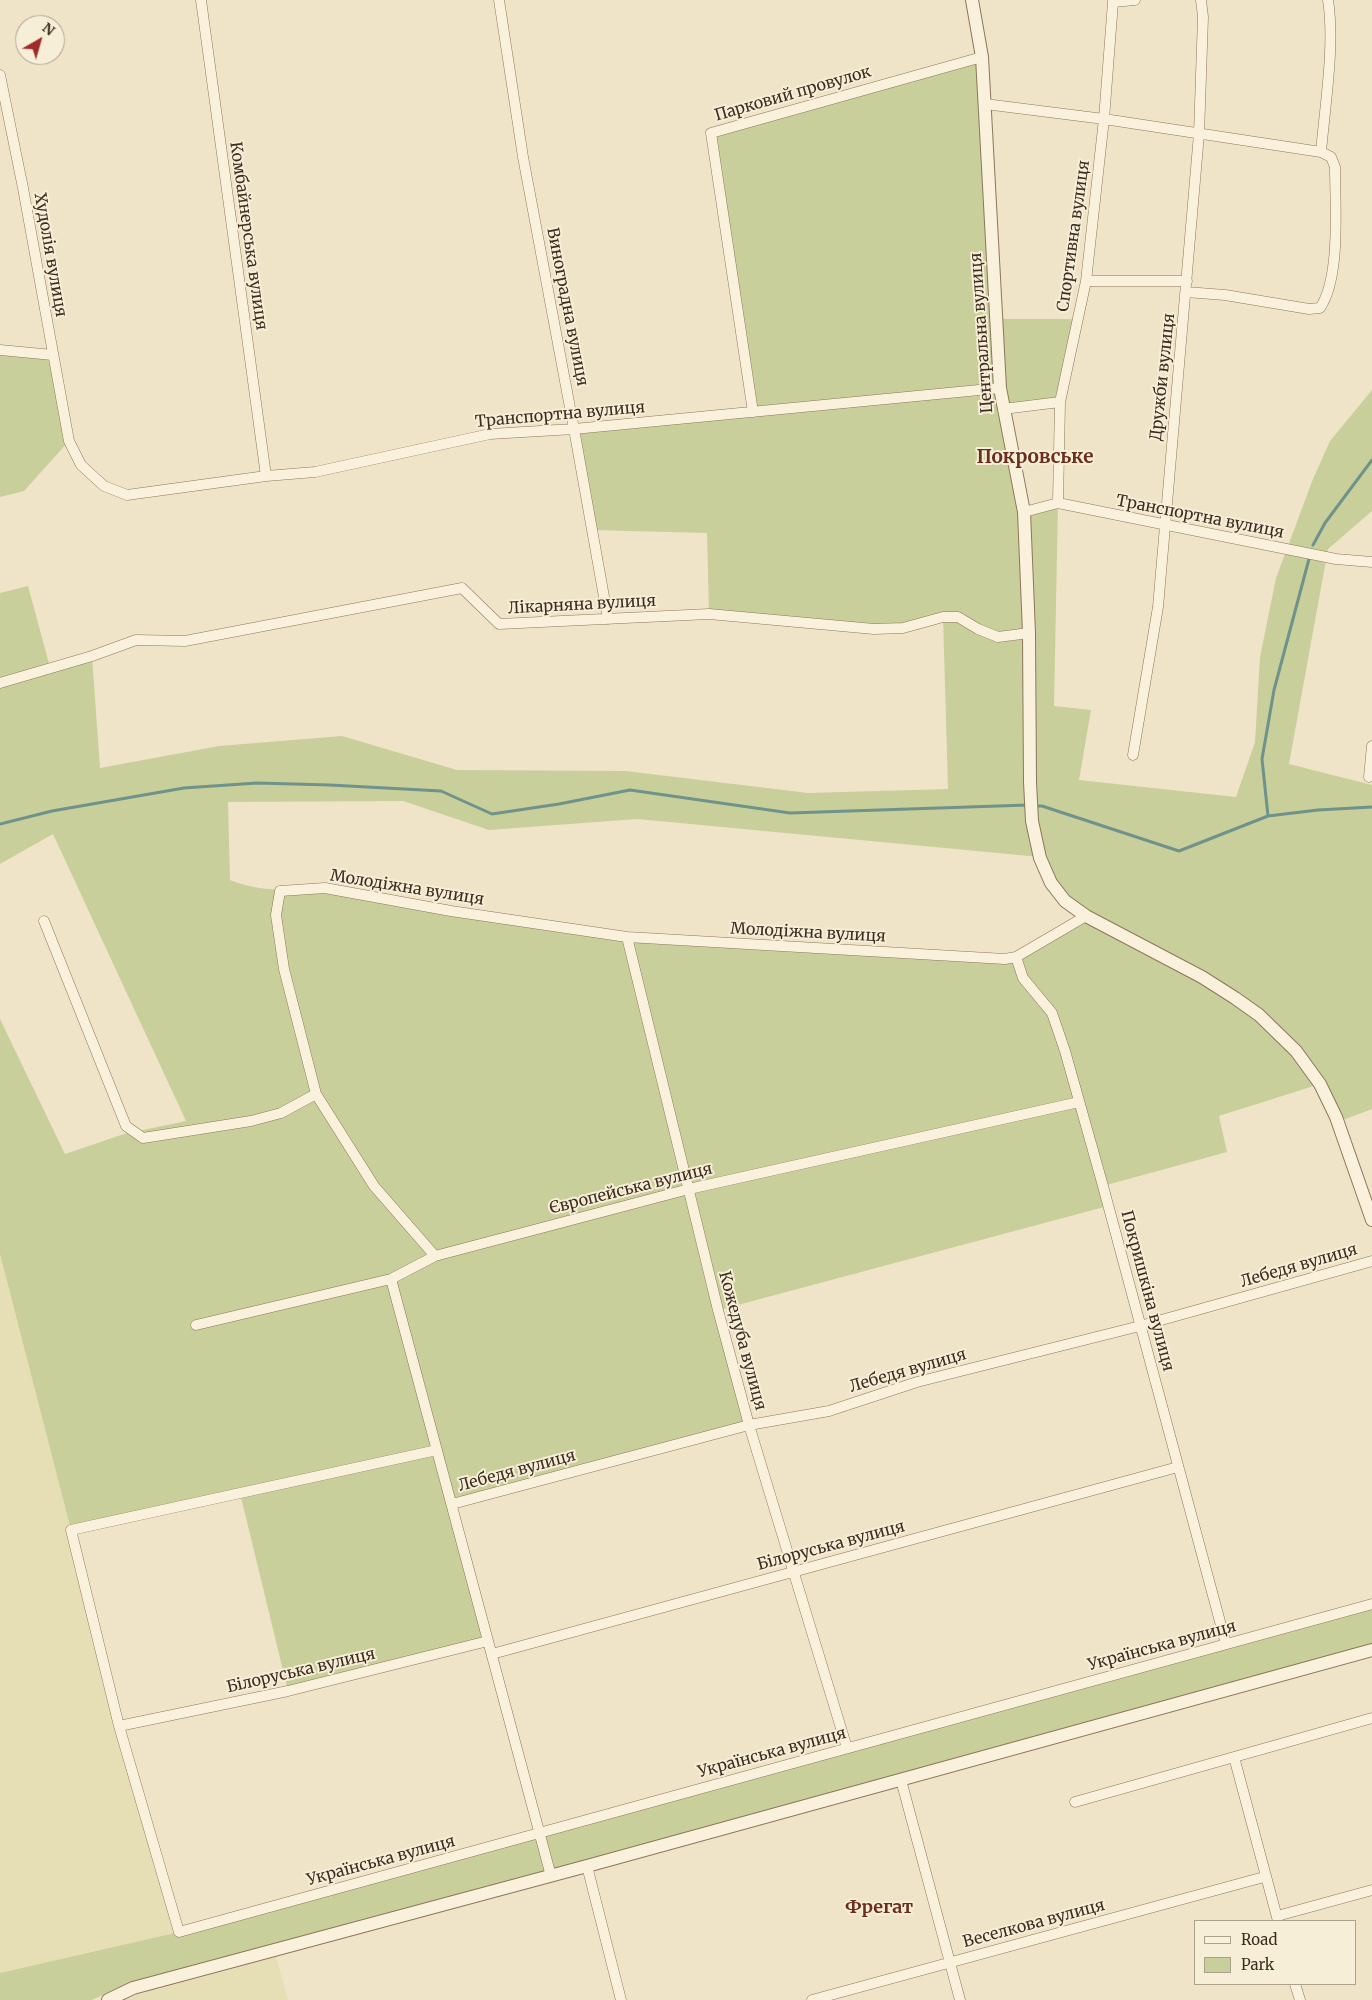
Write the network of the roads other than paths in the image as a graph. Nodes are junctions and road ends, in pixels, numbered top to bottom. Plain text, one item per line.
1 (201, 0) edge
2 (499, 0) edge
3 (972, 0) edge
4 (1135, 0) edge
5 (1201, 0) edge
6 (1328, 0) edge
7 (982, 57) junction
8 (0, 75) edge
9 (985, 104) junction
10 (1104, 119) junction
11 (1199, 134) junction
12 (1321, 152) junction
13 (1187, 281) junction
14 (1086, 282) junction
15 (1186, 292) junction
16 (0, 350) edge
17 (53, 355) junction
18 (1000, 388) junction
19 (1060, 402) junction
20 (1003, 410) junction
21 (754, 412) junction
22 (574, 429) junction
23 (266, 476) junction
24 (127, 495) joint
25 (1058, 503) junction
26 (1024, 512) junction
27 (1163, 525) junction
28 (1372, 562) edge
29 (608, 619) junction
30 (1030, 633) junction
31 (0, 682) edge
32 (1372, 746) edge
33 (1133, 756) dead end
34 (1369, 777) dead end
35 (1086, 916) junction
36 (44, 921) dead end
37 (627, 937) junction
38 (1016, 957) junction
39 (316, 1094) junction
40 (1079, 1102) junction
41 (688, 1189) junction
42 (1372, 1220) edge
43 (435, 1256) junction
44 (1372, 1261) edge
45 (391, 1280) junction
46 (196, 1325) dead end
47 (1140, 1326) junction
48 (749, 1425) junction
49 (437, 1450) junction
50 (1178, 1467) junction
51 (452, 1504) junction
52 (793, 1572) junction
53 (1372, 1604) edge
54 (488, 1641) junction
55 (1226, 1644) junction
56 (1372, 1650) edge
57 (492, 1654) junction
58 (1372, 1718) edge
59 (119, 1726) junction
60 (847, 1748) junction
61 (1234, 1757) junction
62 (901, 1780) junction
63 (1075, 1802) dead end
64 (540, 1833) junction
65 (587, 1866) junction
66 (551, 1876) junction
67 (1264, 1877) dead end
68 (1372, 1890) edge
69 (1278, 1919) edge
70 (950, 1963) junction
71 (1296, 1985) edge
72 (108, 2000) edge
73 (621, 2000) edge
74 (812, 2000) edge
75 (960, 2000) edge
76 (1298, 2000) edge

1 - 23 street, Комбайнерська вулиця
2 - 22 street, Виноградна вулиця
3 - 7 street, Центральна вулиця
4 - 10 street, Спортивна вулиця
5 - 11 street, Дружби вулиця
6 - 12 street
7 - 9 street, Центральна вулиця
7 - 21 street, Парковий провулок
8 - 17 street, Худолія вулиця
9 - 10 street
9 - 18 street, Центральна вулиця
10 - 11 street
10 - 14 street, Спортивна вулиця
11 - 12 street
11 - 13 street, Дружби вулиця
12 - 15 street
13 - 14 street
13 - 15 street, Дружби вулиця
14 - 19 street, Спортивна вулиця
15 - 27 street, Дружби вулиця
16 - 17 street
17 - 24 street, Худолія вулиця
18 - 20 street, Центральна вулиця
18 - 21 street, Транспортна вулиця
19 - 20 street
19 - 25 street, Спортивна вулиця
20 - 26 street, Центральна вулиця
21 - 22 street, Транспортна вулиця
22 - 23 street, Транспортна вулиця
22 - 29 street, Виноградна вулиця
23 - 24 street, Транспортна вулиця
25 - 26 street, Транспортна вулиця
25 - 27 street, Транспортна вулиця
26 - 30 street, Центральна вулиця
27 - 28 street, Транспортна вулиця
27 - 33 street, Дружби вулиця
29 - 30 street, Лікарняна вулиця
29 - 31 street, Лікарняна вулиця
30 - 35 street, Центральна вулиця
32 - 34 street
35 - 38 street, Молодіжна вулиця
35 - 42 street, Центральна вулиця
36 - 39 street
37 - 38 street, Молодіжна вулиця
37 - 39 street, Молодіжна вулиця
37 - 41 street, Кожедуба вулиця
38 - 40 street, Покришкіна вулиця
39 - 43 street
40 - 41 street, Європейська вулиця
40 - 47 street, Покришкіна вулиця
41 - 43 street, Європейська вулиця
41 - 48 street, Кожедуба вулиця
43 - 45 street, Європейська вулиця
44 - 47 street, Лебедя вулиця
45 - 46 street, Європейська вулиця
45 - 49 street
47 - 48 street, Лебедя вулиця
47 - 50 street, Покришкіна вулиця
48 - 51 street, Лебедя вулиця
48 - 52 street, Кожедуба вулиця
49 - 51 street
49 - 59 street
50 - 52 street, Білоруська вулиця
50 - 55 street, Покришкіна вулиця
51 - 54 street
52 - 57 street, Білоруська вулиця
52 - 60 street, Кожедуба вулиця
53 - 55 street, Українська вулиця
54 - 57 street
54 - 59 street, Білоруська вулиця
55 - 60 street, Українська вулиця
56 - 62 street
57 - 64 street
58 - 61 street
59 - 64 street, Українська вулиця
60 - 64 street, Українська вулиця
61 - 63 street
61 - 69 street
62 - 65 street
62 - 70 street
64 - 66 street
65 - 66 street
65 - 73 street
66 - 72 street
67 - 70 street, Веселкова вулиця
68 - 69 street
70 - 74 street, Веселкова вулиця
70 - 75 street
71 - 76 street

